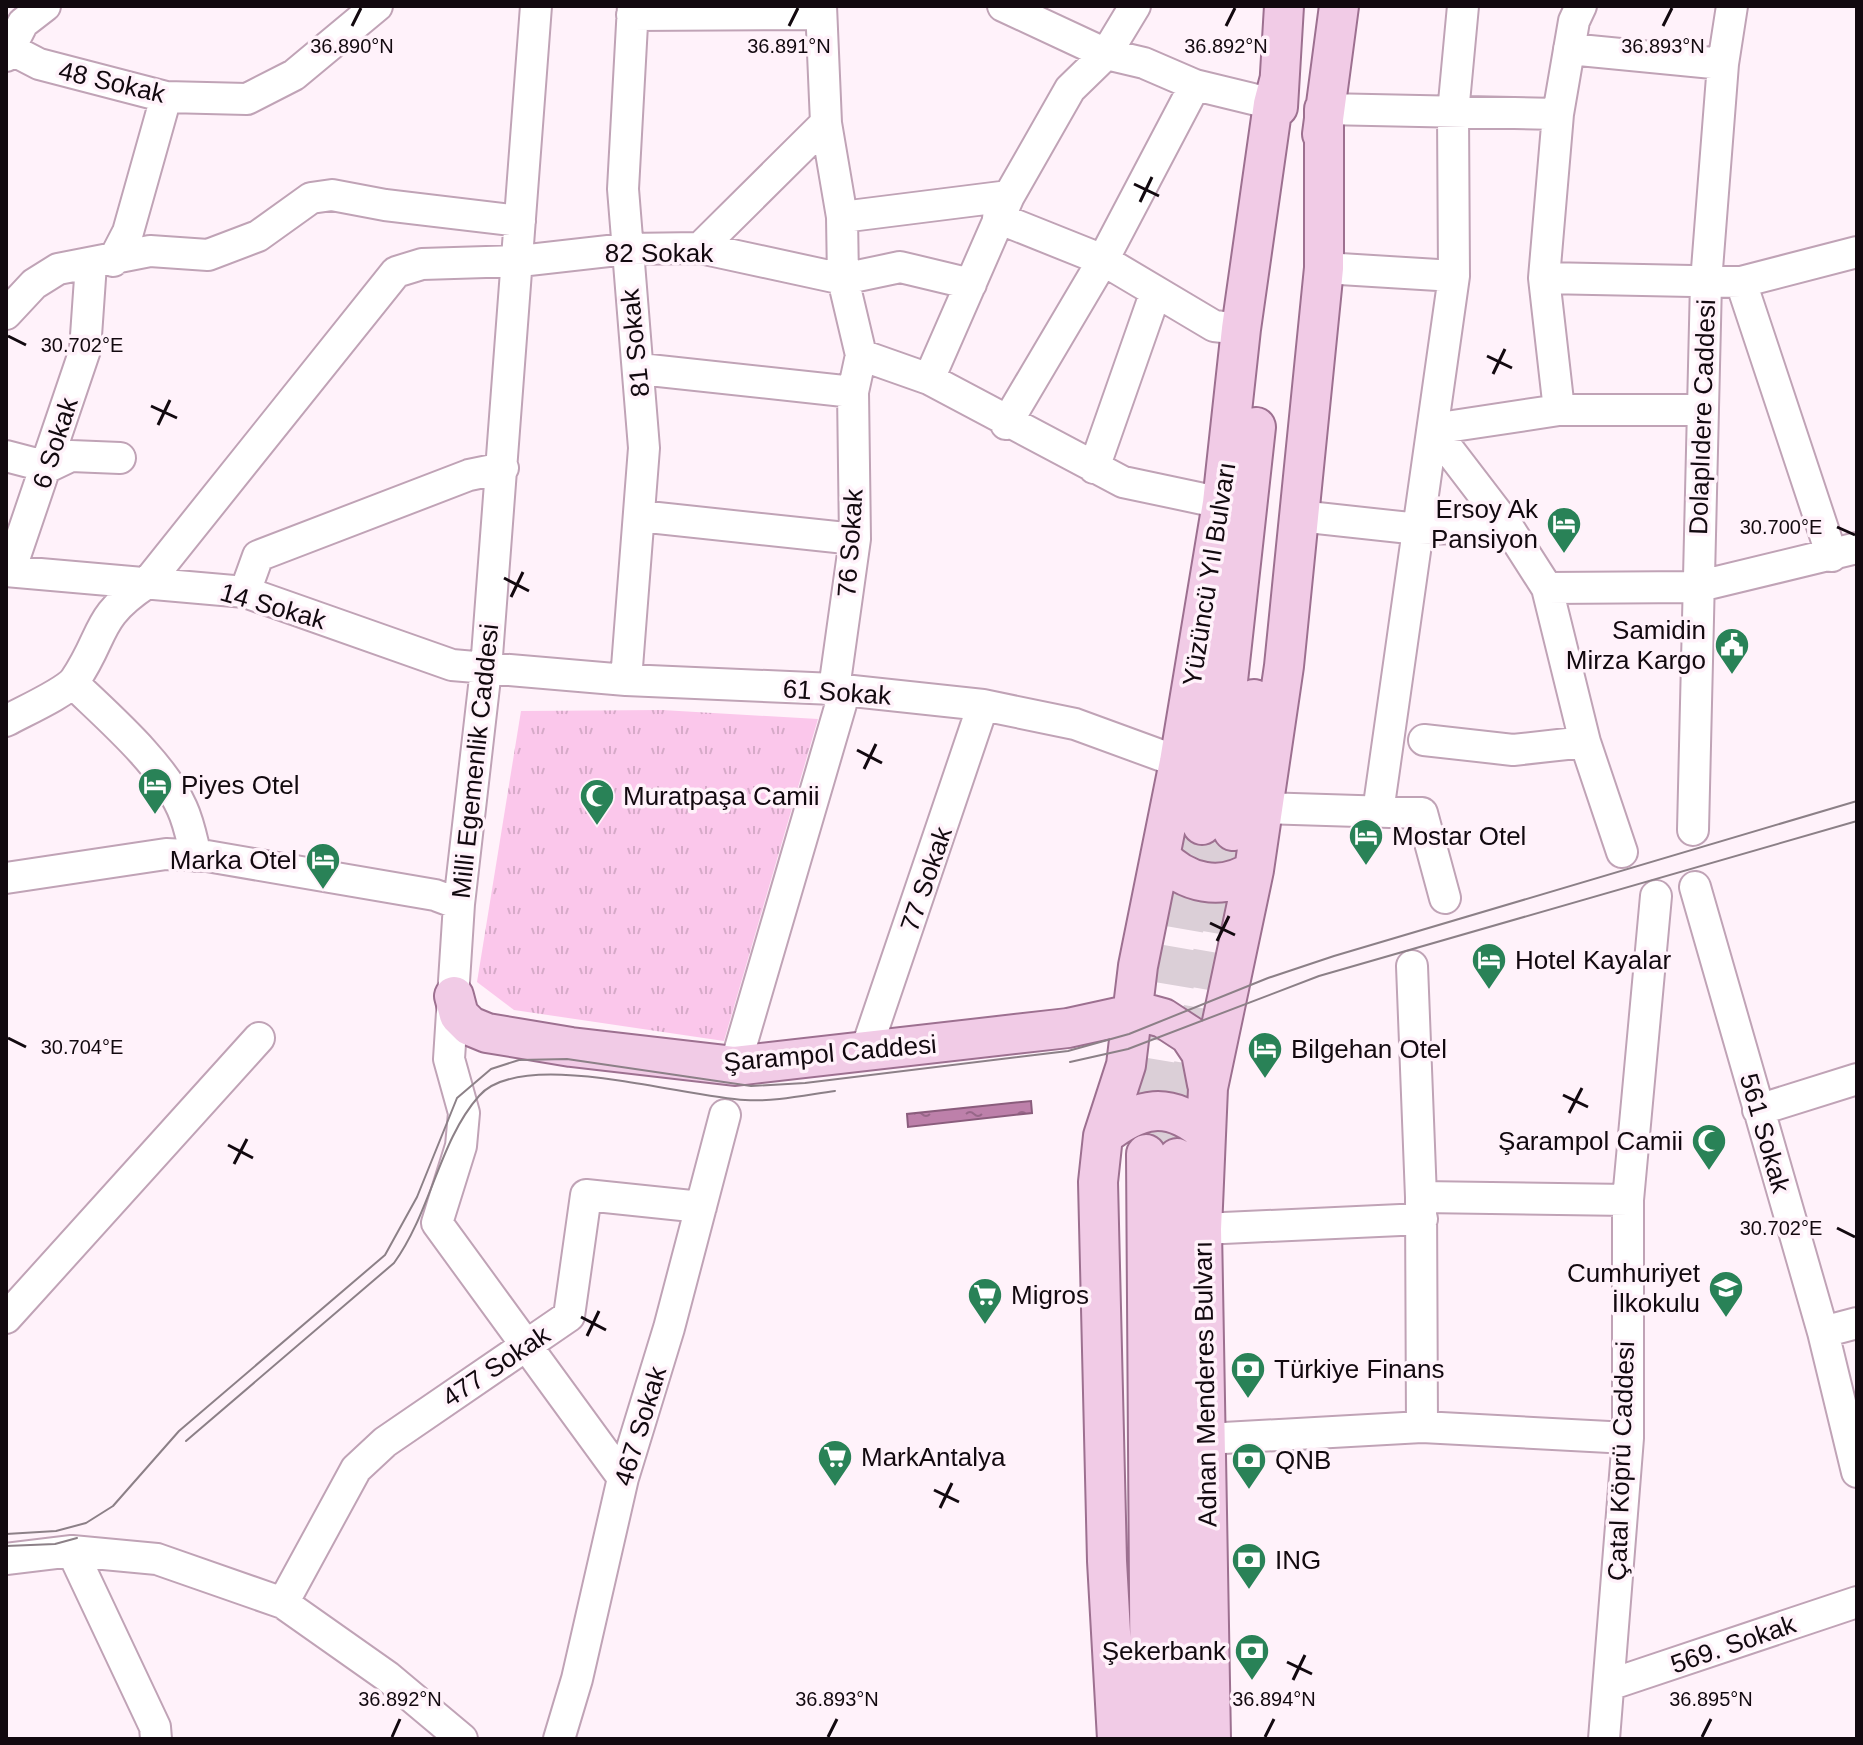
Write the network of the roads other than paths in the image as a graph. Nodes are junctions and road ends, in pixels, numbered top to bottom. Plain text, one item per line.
1 (45, 6) edge
2 (377, 6) edge
3 (536, 6) edge
4 (1003, 6) edge
5 (1284, 6) edge
6 (1339, 6) edge
7 (1463, 6) edge
8 (1581, 6) edge
9 (1732, 6) edge
10 (632, 10) edge
11 (821, 10) edge
12 (1123, 10) edge
13 (1569, 49) junction
14 (9, 53) edge
15 (1106, 54) junction
16 (1723, 64) junction
17 (1195, 85) junction
18 (1276, 92) junction
19 (166, 97) junction
20 (1324, 109) junction
21 (1453, 113) junction
22 (1558, 114) junction
23 (826, 123) junction
24 (1004, 207) junction
25 (842, 217) junction
26 (520, 221) junction
27 (700, 248) junction
28 (626, 249) junction
29 (1857, 252) edge
30 (1103, 260) junction
31 (520, 261) junction
32 (102, 262) junction
33 (1324, 268) junction
34 (1454, 276) junction
35 (1544, 278) junction
36 (843, 279) junction
37 (1706, 282) junction
38 (1741, 282) junction
39 (971, 284) junction
40 (1155, 294) junction
41 (6, 314) edge
42 (1241, 329) junction
43 (861, 355) junction
44 (640, 369) junction
45 (929, 379) junction
46 (853, 392) junction
47 (1559, 410) junction
48 (1702, 410) junction
49 (1006, 424) junction
50 (1433, 429) junction
51 (6, 456) edge
52 (120, 458) dead end
53 (48, 467) junction
54 (503, 468) junction
55 (1094, 468) junction
56 (1222, 503) junction
57 (639, 516) junction
58 (1299, 516) junction
59 (1508, 527) junction
60 (1419, 529) junction
61 (855, 539) junction
62 (1849, 557) edge
63 (8, 571) edge
64 (147, 583) junction
65 (1696, 587) junction
66 (1547, 588) junction
67 (245, 592) junction
68 (486, 669) junction
69 (626, 680) junction
70 (73, 683) junction
71 (834, 689) junction
72 (983, 705) junction
73 (12, 711) edge
74 (1424, 740) dead end
75 (1585, 742) junction
76 (1179, 762) junction
77 (1264, 808) junction
78 (1378, 812) junction
79 (1693, 830) dead end
80 (1622, 852) dead end
81 (196, 856) junction
82 (1160, 856) junction
83 (1254, 870) junction
84 (6, 878) edge
85 (1695, 887) dead end
86 (1656, 896) dead end
87 (1445, 898) dead end
88 (459, 904) junction
89 (1138, 966) junction
90 (1412, 966) dead end
91 (454, 996) junction
92 (1130, 1013) junction
93 (1068, 1028) junction
94 (1218, 1030) joint
95 (259, 1038) dead end
96 (865, 1053) junction
97 (735, 1066) junction
98 (1857, 1079) edge
99 (1208, 1088) junction
100 (1758, 1110) junction
101 (725, 1115) dead end
102 (1206, 1133) junction
103 (1103, 1136) junction
104 (1628, 1200) junction
105 (701, 1207) junction
106 (1422, 1208) junction
107 (1202, 1229) junction
108 (6, 1318) edge
109 (1857, 1323) edge
110 (1823, 1332) junction
111 (526, 1345) junction
112 (1422, 1427) junction
113 (1628, 1438) junction
114 (1206, 1439) junction
115 (1857, 1472) edge
116 (623, 1478) junction
117 (72, 1551) junction
118 (6, 1559) edge
119 (1857, 1602) edge
120 (283, 1603) junction
121 (1609, 1685) junction
122 (454, 1737) edge
123 (156, 1739) edge
124 (559, 1739) edge
125 (1117, 1739) edge
126 (1150, 1739) edge
127 (1180, 1739) edge
128 (1211, 1739) edge
129 (1604, 1739) edge

1 - 14 street
2 - 19 street, 48 Sokak
3 - 26 street, Milli Egemenlik Caddesi
4 - 15 street
5 - 18 main road, Yüzüncü Yıl Bulvarı
6 - 20 main road, Yüzüncü Yıl Bulvarı
7 - 21 street
8 - 13 street
9 - 16 street, Dolaplıdere Caddesi
10 - 11 street
10 - 28 street, 81 Sokak
11 - 23 street, 76 Sokak
12 - 15 street
13 - 16 street
13 - 22 street
14 - 19 street, 48 Sokak
15 - 17 street
15 - 24 street
16 - 37 street, Dolaplıdere Caddesi
17 - 18 street
17 - 30 street
18 - 20 main road, Yüzüncü Yıl Bulvarı
18 - 42 main road, Yüzüncü Yıl Bulvarı
19 - 32 street
20 - 21 street
20 - 33 main road, Yüzüncü Yıl Bulvarı
21 - 22 street
21 - 34 street
22 - 35 street
23 - 25 street, 76 Sokak
23 - 27 street
24 - 25 street
24 - 30 street
24 - 39 street
25 - 36 street, 76 Sokak
26 - 31 street, Milli Egemenlik Caddesi
26 - 32 street
27 - 28 street, 82 Sokak
27 - 36 street, 82 Sokak
28 - 31 street, 82 Sokak
28 - 44 street, 81 Sokak
29 - 38 street
30 - 40 street
30 - 49 street
31 - 54 street, Milli Egemenlik Caddesi
31 - 64 street, 82 Sokak
32 - 41 street
32 - 53 street, 6 Sokak
33 - 34 street
33 - 58 main road, Yüzüncü Yıl Bulvarı
34 - 50 street
35 - 37 street
35 - 47 street
36 - 39 street
36 - 43 street, 76 Sokak
37 - 38 street
37 - 48 street, Dolaplıdere Caddesi
38 - 62 street
39 - 45 street
40 - 42 street
40 - 55 street
42 - 56 main road, Yüzüncü Yıl Bulvarı
43 - 45 street
43 - 46 street, 76 Sokak
44 - 46 street
44 - 57 street, 81 Sokak
45 - 49 street
46 - 61 street, 76 Sokak
47 - 48 street
47 - 50 street
48 - 65 street, Dolaplıdere Caddesi
49 - 55 street
50 - 59 street
50 - 60 street
51 - 53 street
52 - 53 street
53 - 63 street, 6 Sokak
54 - 67 street
54 - 68 street, Milli Egemenlik Caddesi
55 - 56 street
56 - 76 main road, Yüzüncü Yıl Bulvarı
57 - 61 street
57 - 69 street, 81 Sokak
58 - 60 street
58 - 77 main road, Yüzüncü Yıl Bulvarı
59 - 60 street
59 - 66 street
60 - 78 street
61 - 71 street, 76 Sokak
62 - 65 street
63 - 64 street, 14 Sokak
64 - 67 street, 14 Sokak
64 - 70 street, 82 Sokak
65 - 66 street
65 - 79 street, Dolaplıdere Caddesi
66 - 75 street
67 - 68 street, 14 Sokak
68 - 69 street, 61 Sokak
68 - 88 street, Milli Egemenlik Caddesi
69 - 71 street, 61 Sokak
70 - 73 street
70 - 81 street
71 - 72 street, 61 Sokak
71 - 97 street, 76 Sokak
72 - 76 street, 61 Sokak
72 - 96 street, 77 Sokak
74 - 75 street
75 - 80 street
76 - 82 main road, Yüzüncü Yıl Bulvarı
77 - 78 street
77 - 83 main road, Yüzüncü Yıl Bulvarı
78 - 87 street
81 - 84 street
81 - 88 street
82 - 83 main road
82 - 89 main road, Yüzüncü Yıl Bulvarı
83 - 94 main road, Yüzüncü Yıl Bulvarı
85 - 100 street, 561 Sokak
86 - 104 street, Çatal Köprü Caddesi
88 - 91 street, Milli Egemenlik Caddesi
89 - 92 main road, Yüzüncü Yıl Bulvarı
89 - 93 main road
90 - 106 street
91 - 97 main road, Şarampol Caddesi
91 - 111 street, Milli Egemenlik Caddesi
92 - 93 main road, Şarampol Caddesi
92 - 99 main road
92 - 103 main road, Yüzüncü Yıl Bulvarı
93 - 96 main road, Şarampol Caddesi
94 - 99 main road, Adnan Menderes Bulvarı
95 - 108 street
96 - 97 main road, Şarampol Caddesi
98 - 100 street
99 - 102 main road, Adnan Menderes Bulvarı
100 - 110 street, 561 Sokak
101 - 105 street, 467 Sokak
102 - 103 main road
102 - 107 main road, Adnan Menderes Bulvarı
103 - 125 main road
104 - 106 street
104 - 113 street, Çatal Köprü Caddesi
105 - 111 street, 477 Sokak
105 - 116 street, 467 Sokak
106 - 107 street
106 - 112 street
107 - 114 main road, Adnan Menderes Bulvarı
109 - 110 street
110 - 115 street, 561 Sokak
111 - 116 street
111 - 120 street, 477 Sokak
112 - 113 street
112 - 114 street
113 - 121 street, Çatal Köprü Caddesi
114 - 128 main road, Adnan Menderes Bulvarı
116 - 124 street, 467 Sokak
117 - 118 street
117 - 120 street
117 - 123 street
119 - 121 street, 569. Sokak
120 - 122 street
121 - 129 street, Çatal Köprü Caddesi
126 - 127 main road, Adnan Menderes Bulvarı

